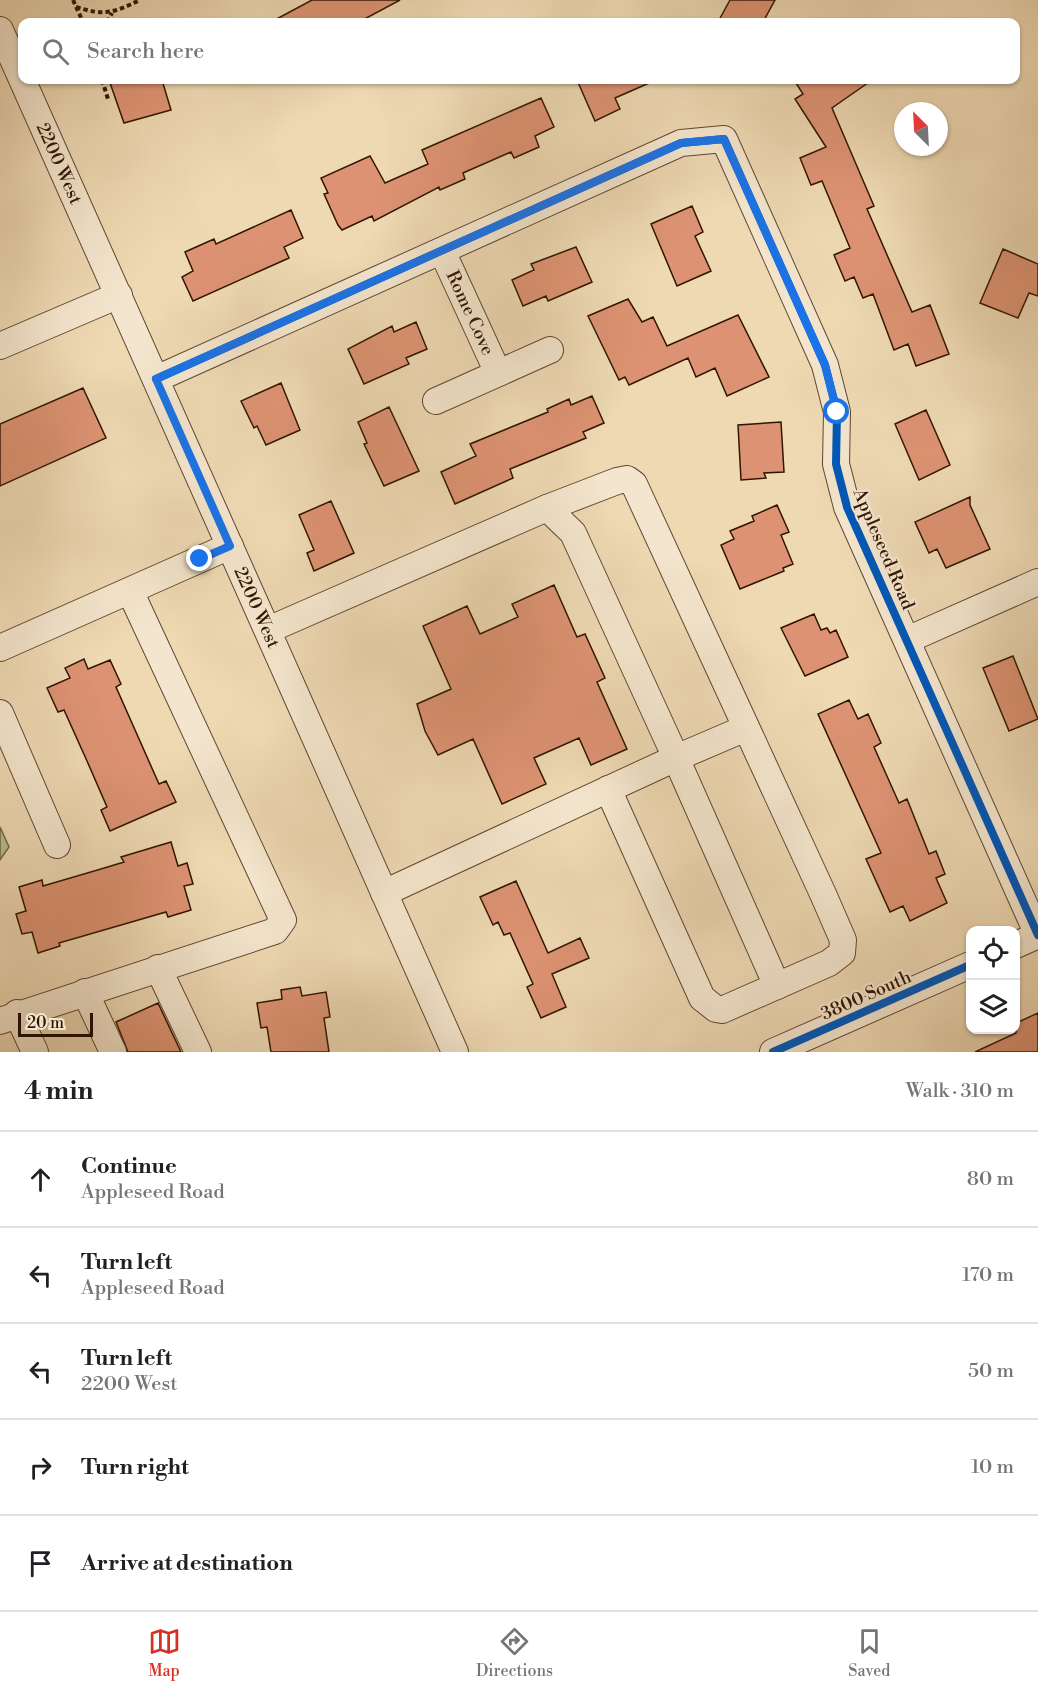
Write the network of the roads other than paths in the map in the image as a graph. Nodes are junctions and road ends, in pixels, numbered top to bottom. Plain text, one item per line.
1 (0, 30) edge
2 (18, 70) edge
3 (24, 84) edge
4 (442, 251) junction
5 (119, 295) junction
6 (0, 346) edge
7 (550, 350) dead end
8 (498, 373) junction
9 (156, 379) junction
10 (436, 401) dead end
11 (547, 508) junction
12 (230, 546) junction
13 (1038, 582) edge
14 (130, 591) junction
15 (268, 630) junction
16 (907, 640) junction
17 (0, 648) edge
18 (0, 713) edge
19 (746, 728) junction
20 (676, 758) junction
21 (608, 789) junction
22 (57, 844) dead end
23 (384, 893) junction
24 (1038, 935) edge
25 (1020, 943) edge
26 (966, 967) edge
27 (158, 968) junction
28 (777, 986) junction
29 (85, 992) junction
30 (8, 1017) edge
31 (35, 1052) edge
32 (113, 1052) edge
33 (198, 1052) edge
34 (455, 1052) edge
35 (773, 1052) edge

1 - 2 street, 2200 West
3 - 5 street, 2200 West
4 - 8 street, Rome Cove
4 - 9 street, Appleseed Road
4 - 16 street, Appleseed Road
5 - 6 street
5 - 9 street, 2200 West
7 - 8 street, Rome Cove
8 - 10 street, Rome Cove
9 - 12 street, 2200 West
11 - 15 street
11 - 19 street
11 - 20 street
12 - 14 street
12 - 15 street, 2200 West
13 - 16 street
14 - 17 street
14 - 27 street
15 - 23 street, 2200 West
16 - 24 street, Appleseed Road
18 - 22 street
19 - 20 street
19 - 28 street
20 - 21 street
20 - 28 street
21 - 23 street
21 - 28 street
23 - 34 street, 2200 West
24 - 25 street
26 - 35 street, 3800 South
27 - 29 street
27 - 33 street
29 - 30 street
29 - 32 street
30 - 31 street

